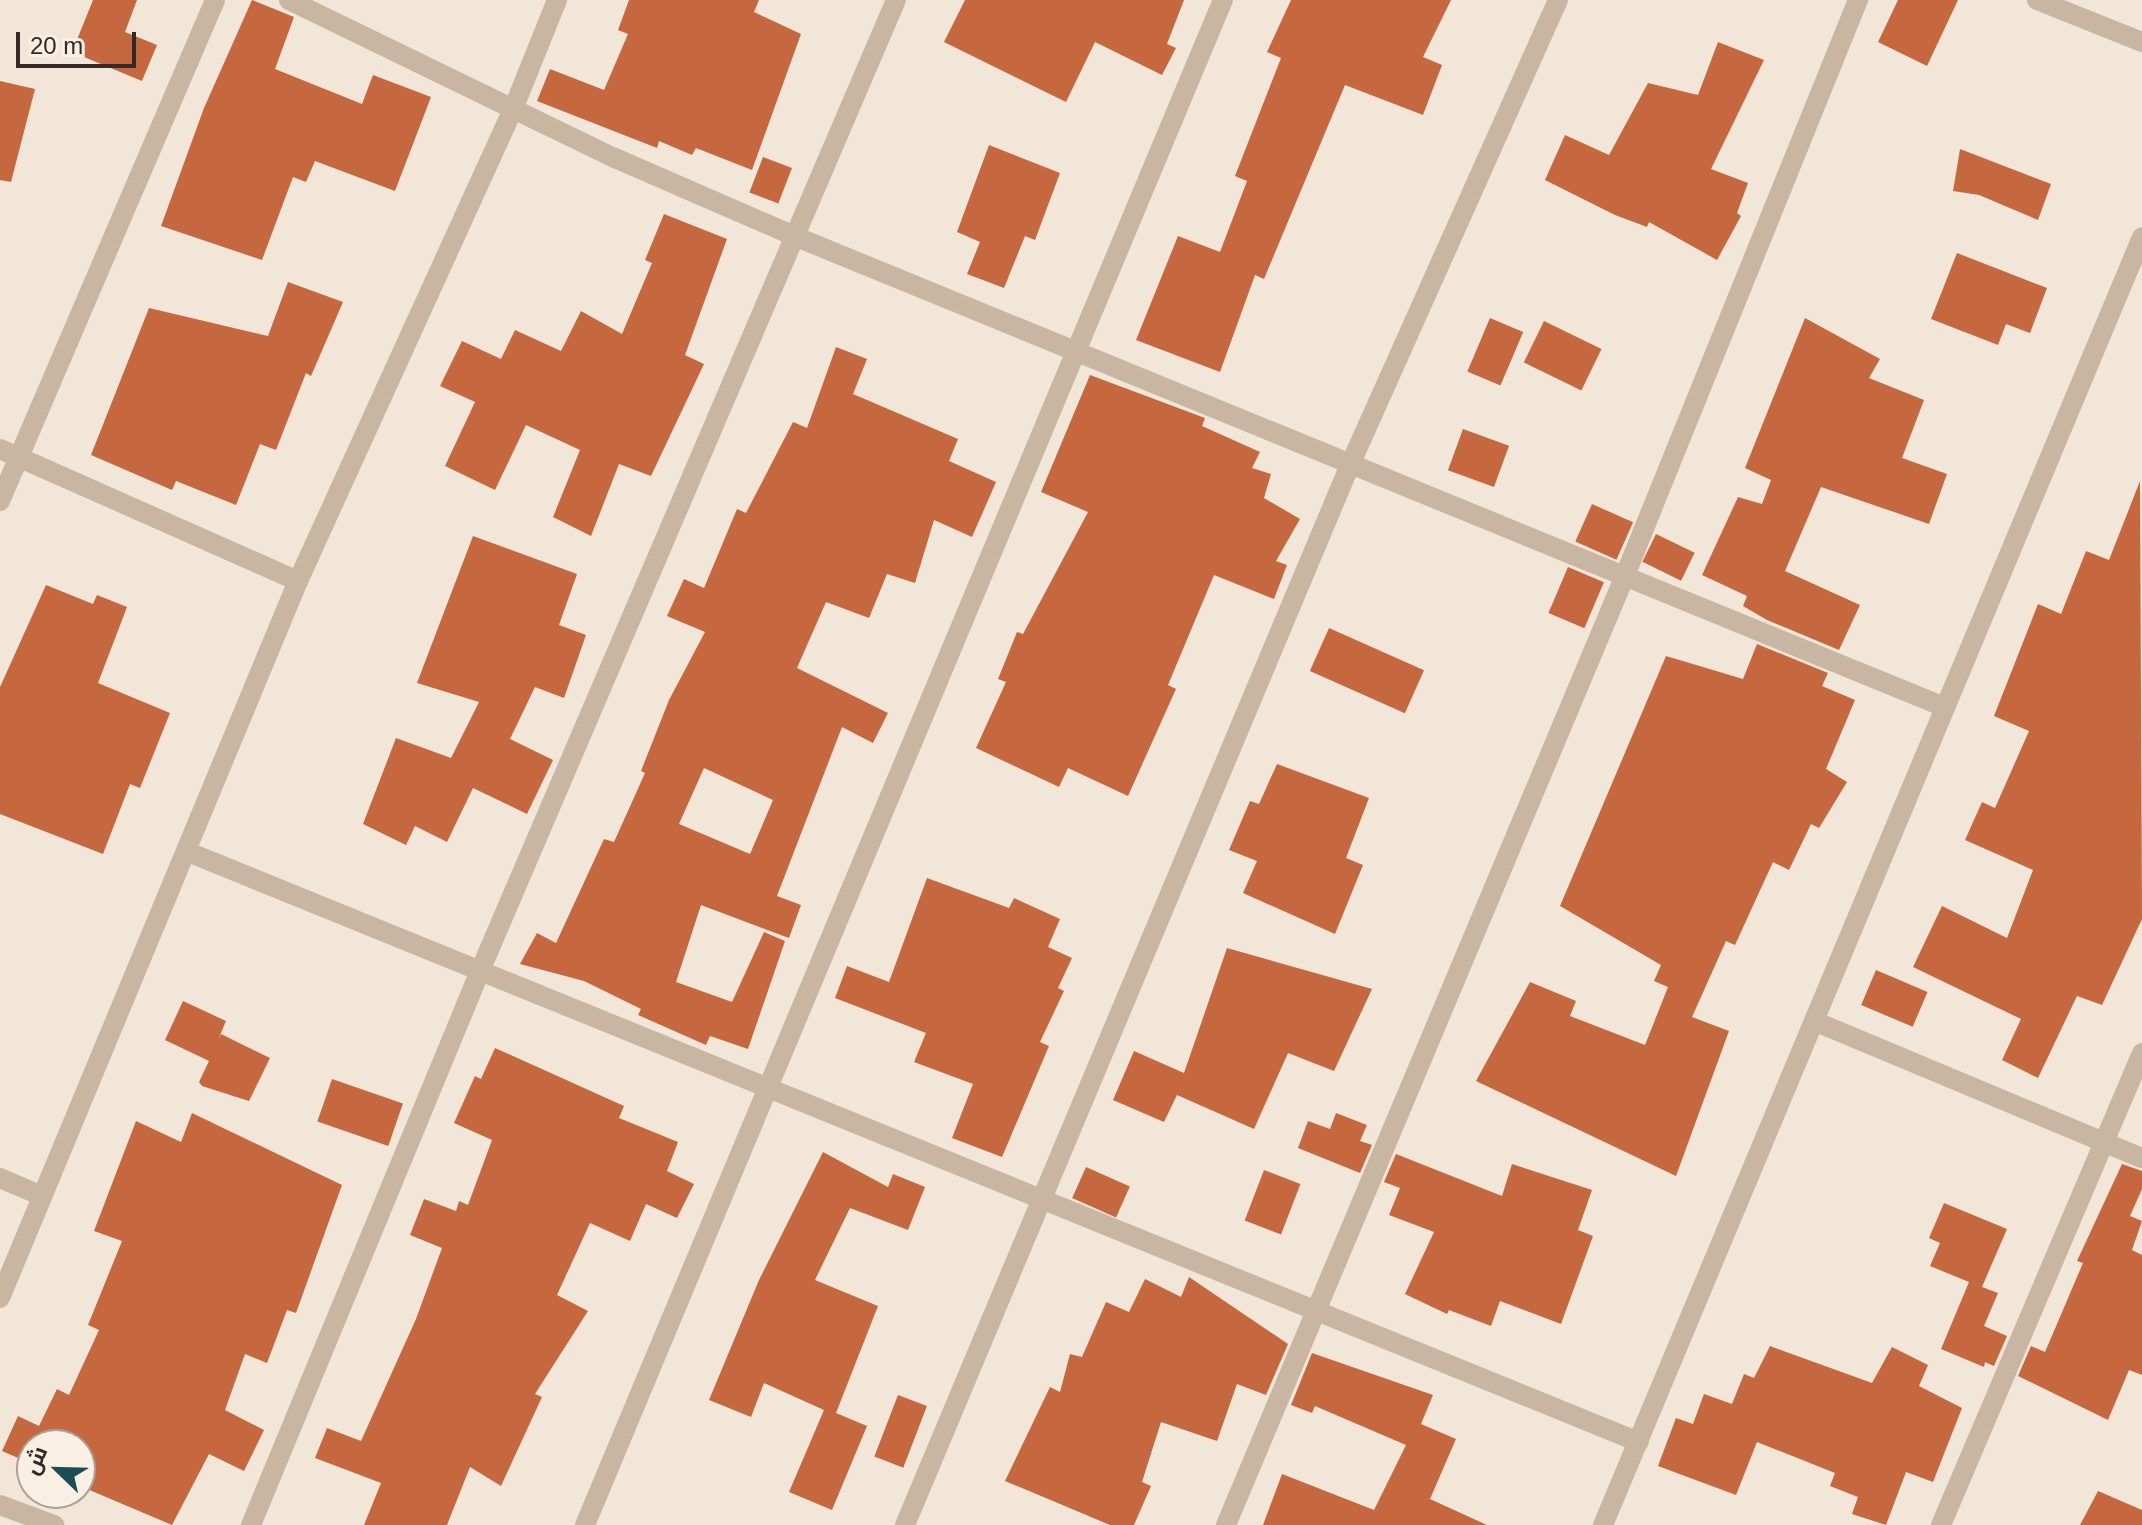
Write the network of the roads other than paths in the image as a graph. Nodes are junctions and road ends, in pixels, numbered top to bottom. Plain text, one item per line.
1 (215, 0) edge
2 (289, 0) edge
3 (557, 0) edge
4 (896, 0) edge
5 (1223, 0) edge
6 (1558, 0) edge
7 (1858, 0) edge
8 (2037, 0) edge
9 (2142, 42) edge
10 (514, 107) junction
11 (794, 236) junction
12 (2142, 237) edge
13 (1074, 347) junction
14 (9, 453) edge
15 (1350, 465) junction
16 (0, 501) edge
17 (1624, 578) junction
18 (298, 581) junction
19 (1944, 707) junction
20 (188, 852) junction
21 (480, 971) junction
22 (1814, 1021) junction
23 (2142, 1053) edge
24 (768, 1091) junction
25 (2104, 1143) junction
26 (2142, 1158) edge
27 (0, 1178) edge
28 (42, 1196) junction
29 (1041, 1203) junction
30 (0, 1298) edge
31 (1313, 1312) junction
32 (1639, 1442) junction
33 (0, 1505) edge
34 (1610, 1523) edge
35 (54, 1525) edge
36 (251, 1525) edge
37 (585, 1525) edge
38 (905, 1525) edge
39 (1226, 1525) edge
40 (1941, 1525) edge

1 - 14 street
2 - 10 street
3 - 10 street
4 - 11 street
5 - 13 street
6 - 15 street
7 - 17 street
8 - 9 street
10 - 11 street
10 - 18 street
11 - 13 street
11 - 21 street
12 - 19 street
13 - 15 street
13 - 24 street
14 - 16 street
14 - 18 street
15 - 17 street
15 - 29 street
17 - 19 street
17 - 31 street
18 - 20 street
19 - 22 street
20 - 21 street
20 - 28 street
21 - 24 street
21 - 36 street
22 - 25 street
22 - 32 street
23 - 25 street
24 - 29 street
24 - 37 street
25 - 26 street
25 - 40 street
27 - 28 street
28 - 30 street
29 - 31 street
29 - 38 street
31 - 32 street
31 - 39 street
32 - 34 street
33 - 35 street

